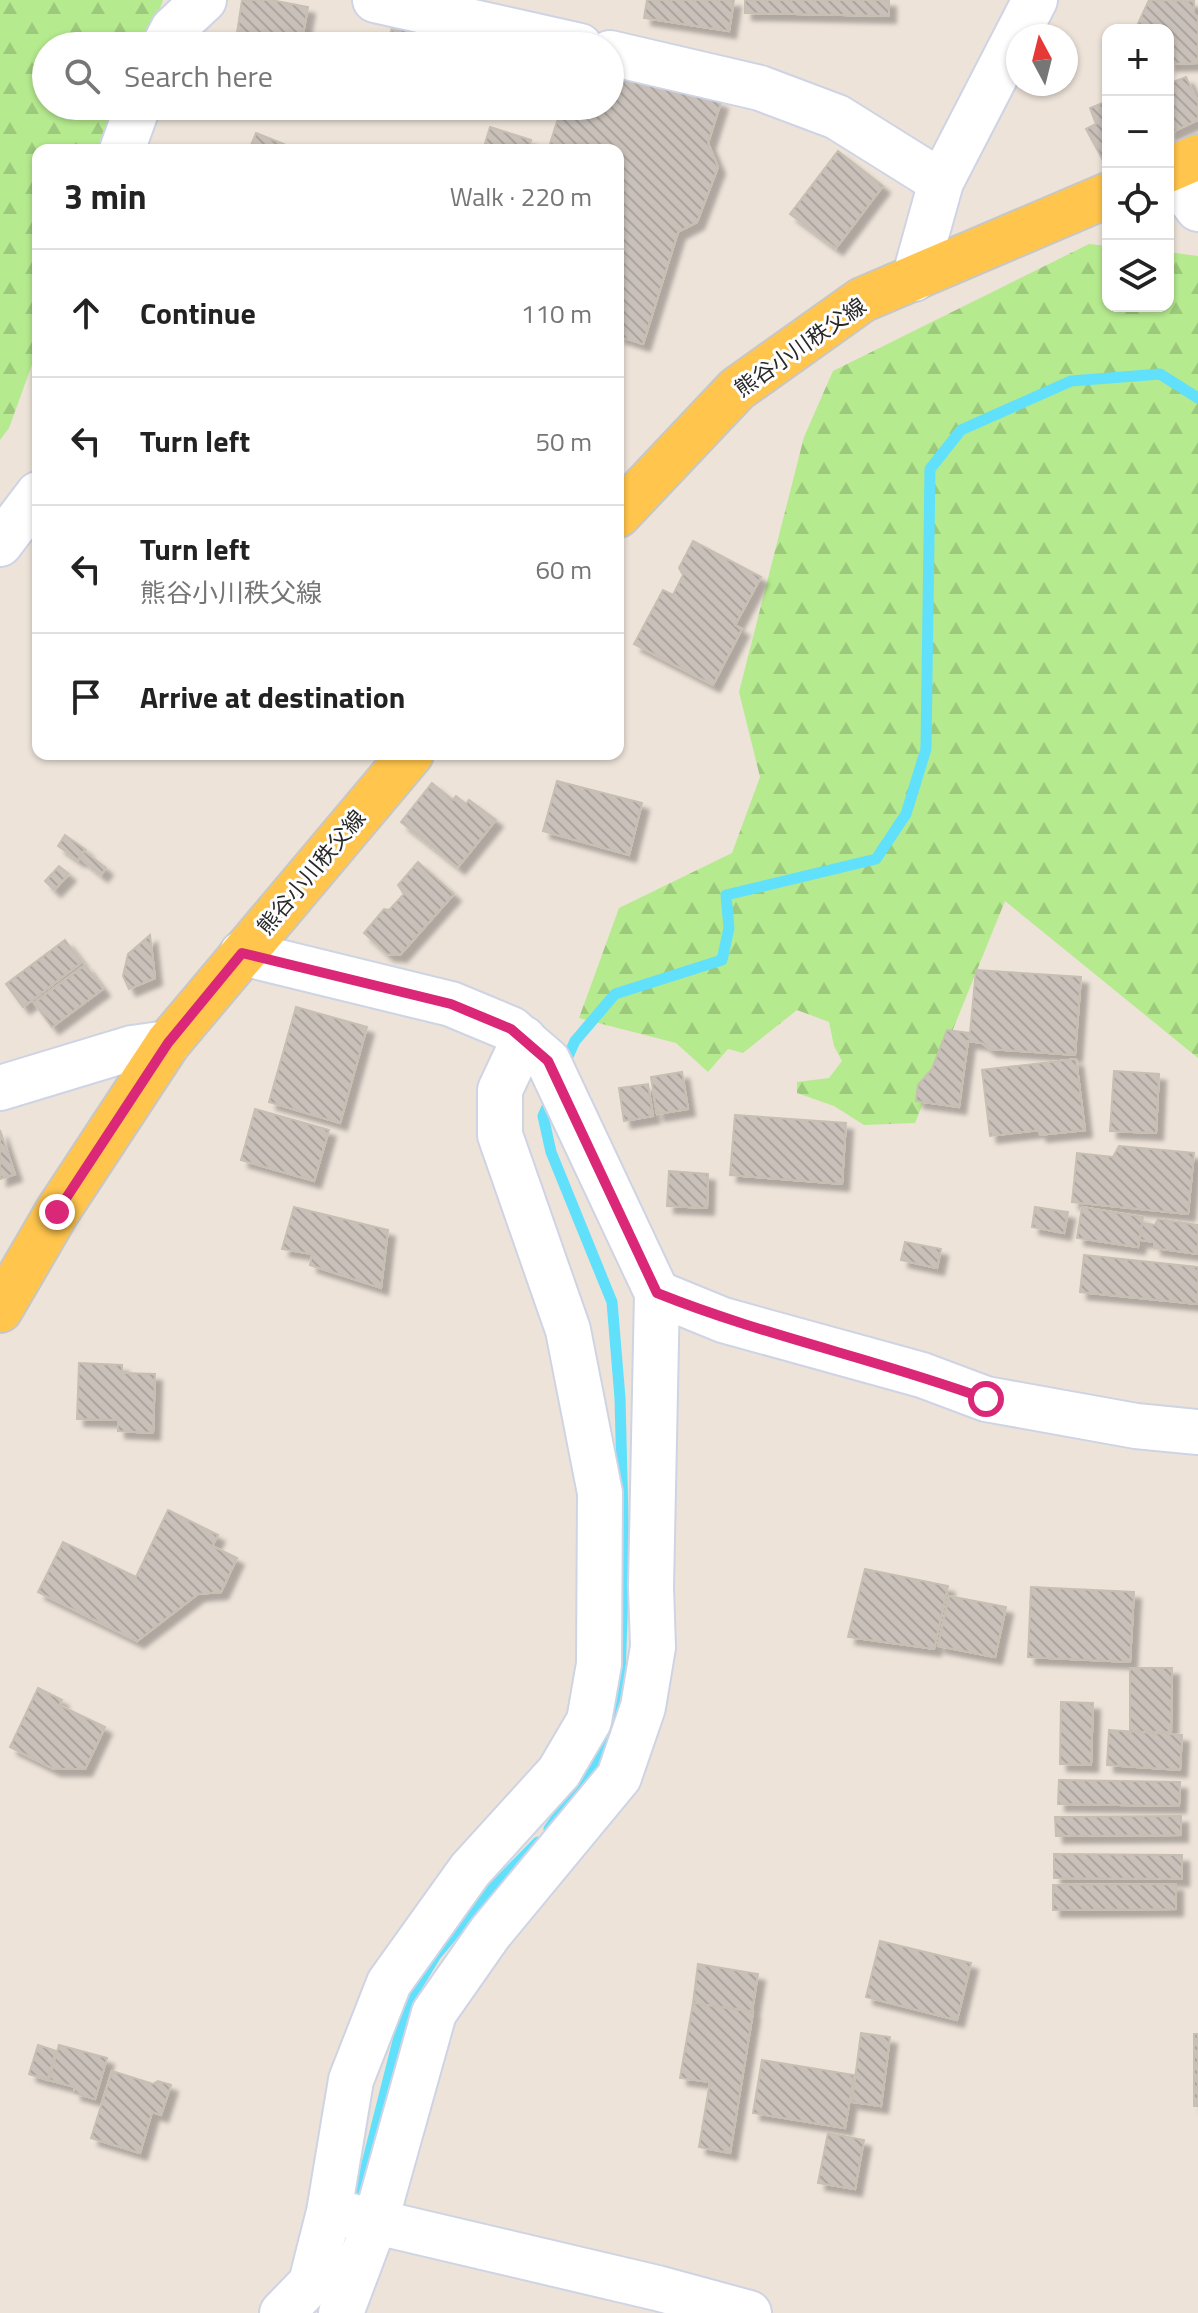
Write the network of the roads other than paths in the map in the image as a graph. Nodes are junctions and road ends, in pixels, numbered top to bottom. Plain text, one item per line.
1 (204, 0) edge
2 (375, 0) edge
3 (1035, 0) edge
4 (171, 32) edge
5 (518, 32) edge
6 (624, 56) edge
7 (133, 120) edge
8 (124, 144) edge
9 (1198, 157) edge
10 (1173, 168) edge
11 (1174, 178) edge
12 (941, 182) junction
13 (1102, 198) edge
14 (1198, 209) edge
15 (914, 279) junction
16 (32, 502) edge
17 (624, 509) edge
18 (0, 544) edge
19 (406, 760) edge
20 (242, 953) junction
21 (524, 1039) junction
22 (168, 1043) junction
23 (0, 1088) edge
24 (657, 1293) junction
25 (0, 1310) edge
26 (1198, 1432) edge
27 (329, 2212) junction
28 (376, 2220) junction
29 (626, 2298) edge
30 (282, 2313) edge
31 (341, 2313) edge
32 (749, 2313) edge

1 - 4 street
2 - 5 street
3 - 12 street
6 - 12 street
7 - 8 street
9 - 10 main road
11 - 14 street
12 - 15 street
13 - 15 main road, 熊谷小川秩父線
15 - 17 main road, 熊谷小川秩父線
16 - 18 street
19 - 20 main road, 熊谷小川秩父線
20 - 21 street
20 - 22 main road, 熊谷小川秩父線
21 - 24 street
21 - 27 street
22 - 23 street
22 - 25 main road, 熊谷小川秩父線
24 - 26 street
24 - 28 street
27 - 28 street
27 - 30 street
28 - 29 street
28 - 31 street
29 - 32 street

